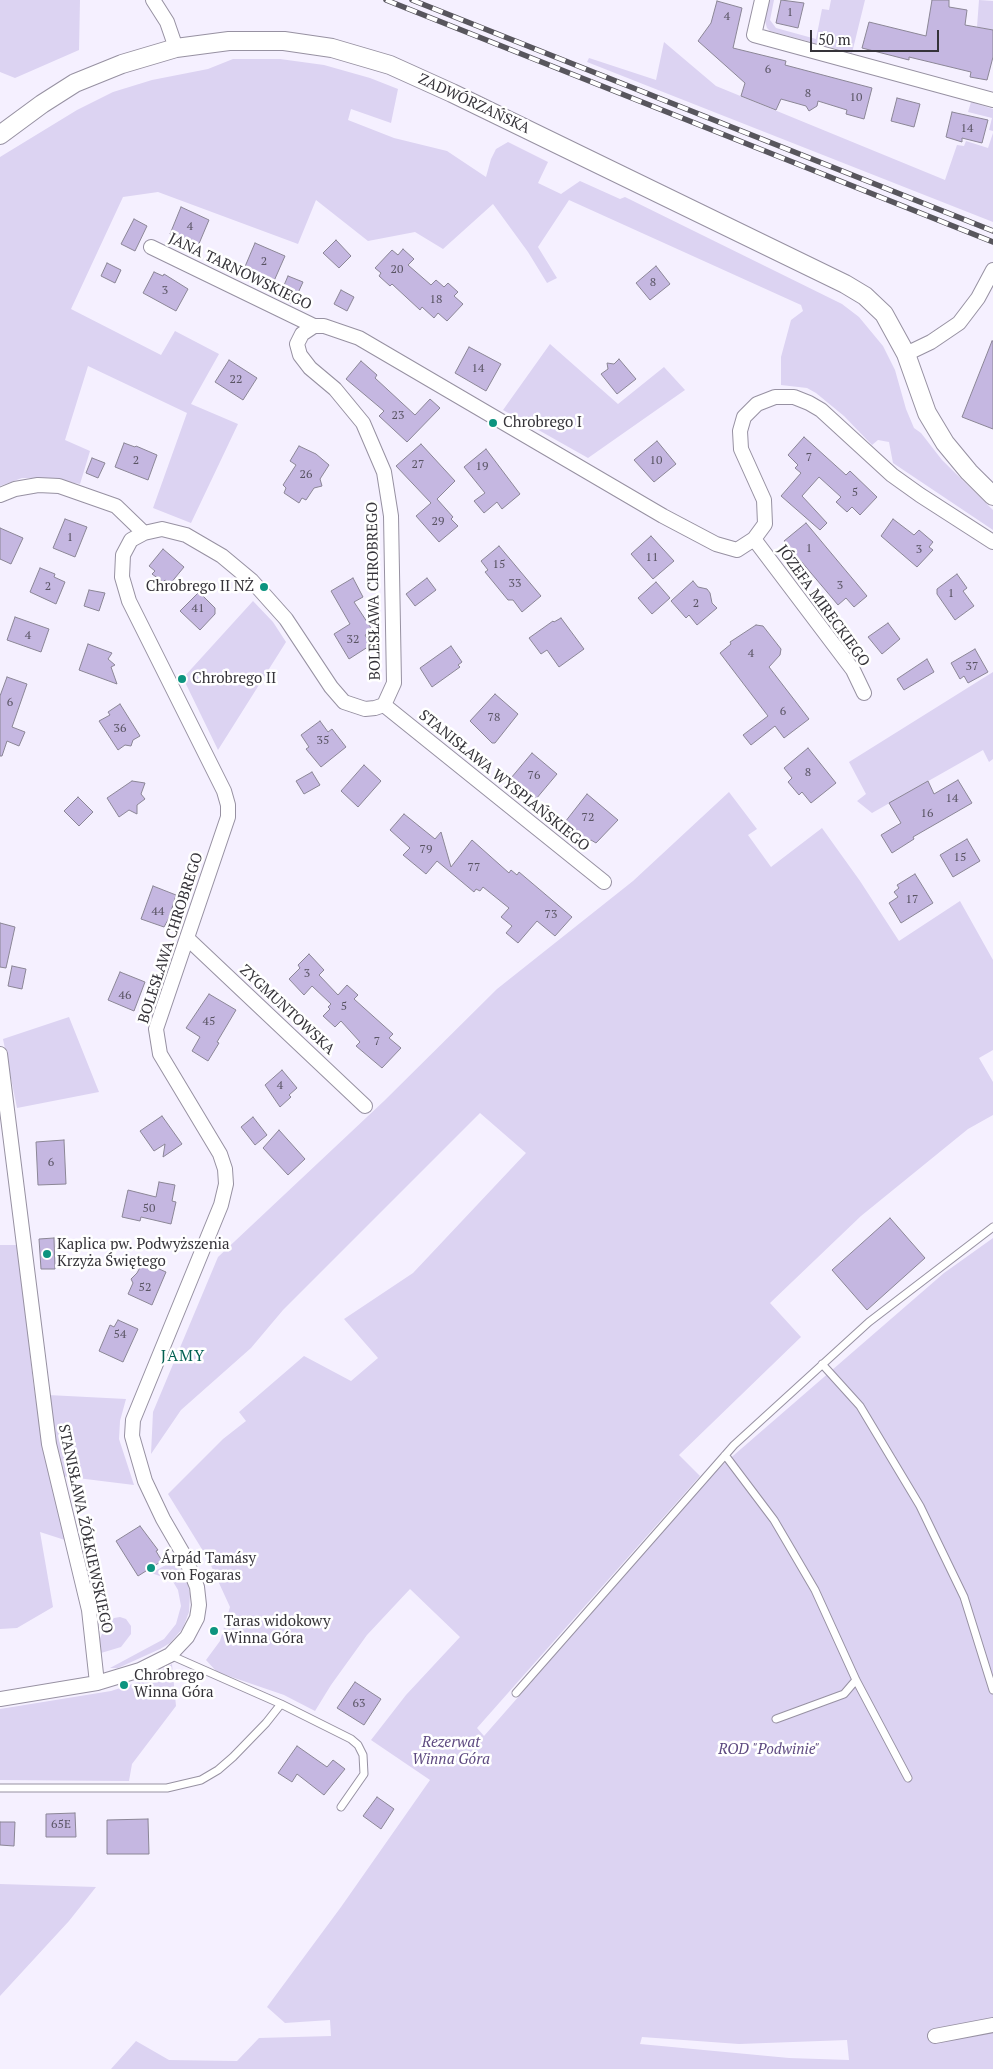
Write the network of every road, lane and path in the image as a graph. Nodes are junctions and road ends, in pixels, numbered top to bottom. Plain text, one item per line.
1 (153, 0) edge
2 (762, 0) edge
3 (176, 48) junction
4 (993, 100) edge
5 (0, 135) edge
6 (151, 247) dead end
7 (993, 270) edge
8 (314, 326) junction
9 (906, 354) junction
10 (0, 495) edge
11 (993, 496) edge
12 (144, 533) junction
13 (754, 539) junction
14 (993, 542) edge
15 (864, 693) dead end
16 (384, 705) junction
17 (604, 882) dead end
18 (187, 938) junction
19 (0, 1054) edge
20 (365, 1106) dead end
21 (993, 1228) edge
22 (822, 1364) junction
23 (725, 1455) junction
24 (170, 1655) junction
25 (856, 1680) junction
26 (97, 1684) junction
27 (993, 1690) edge
28 (516, 1693) dead end
29 (0, 1698) edge
30 (281, 1704) junction
31 (776, 1719) dead end
32 (908, 1778) dead end
33 (0, 1788) edge
34 (341, 1807) dead end
35 (993, 2025) edge
36 (936, 2036) dead end

1 - 3 street
2 - 4 street
3 - 5 street, ZADWÓRZAŃSKA
3 - 9 street, ZADWÓRZAŃSKA
6 - 8 street, JANA TARNOWSKIEGO
7 - 9 street
8 - 13 street
8 - 16 street, BOLESŁAWA CHROBREGO
9 - 11 street, ZADWÓRZAŃSKA
10 - 12 street
12 - 16 street
12 - 18 street, BOLESŁAWA CHROBREGO
13 - 14 street
13 - 15 street, JÓZEFA MIRECKIEGO
16 - 17 street, STANISŁAWA WYSPIAŃSKIEGO
18 - 20 street, ZYGMUNTOWSKA
18 - 24 street, BOLESŁAWA CHROBREGO
19 - 26 street, STANISŁAWA ŻÓŁKIEWSKIEGO
21 - 22 lane
22 - 23 lane
22 - 27 lane
23 - 25 lane
23 - 28 lane
24 - 26 street, BOLESŁAWA CHROBREGO
24 - 30 lane
25 - 31 lane
25 - 32 lane
26 - 29 street, BOLESŁAWA CHROBREGO
30 - 33 lane
30 - 34 lane
35 - 36 street

